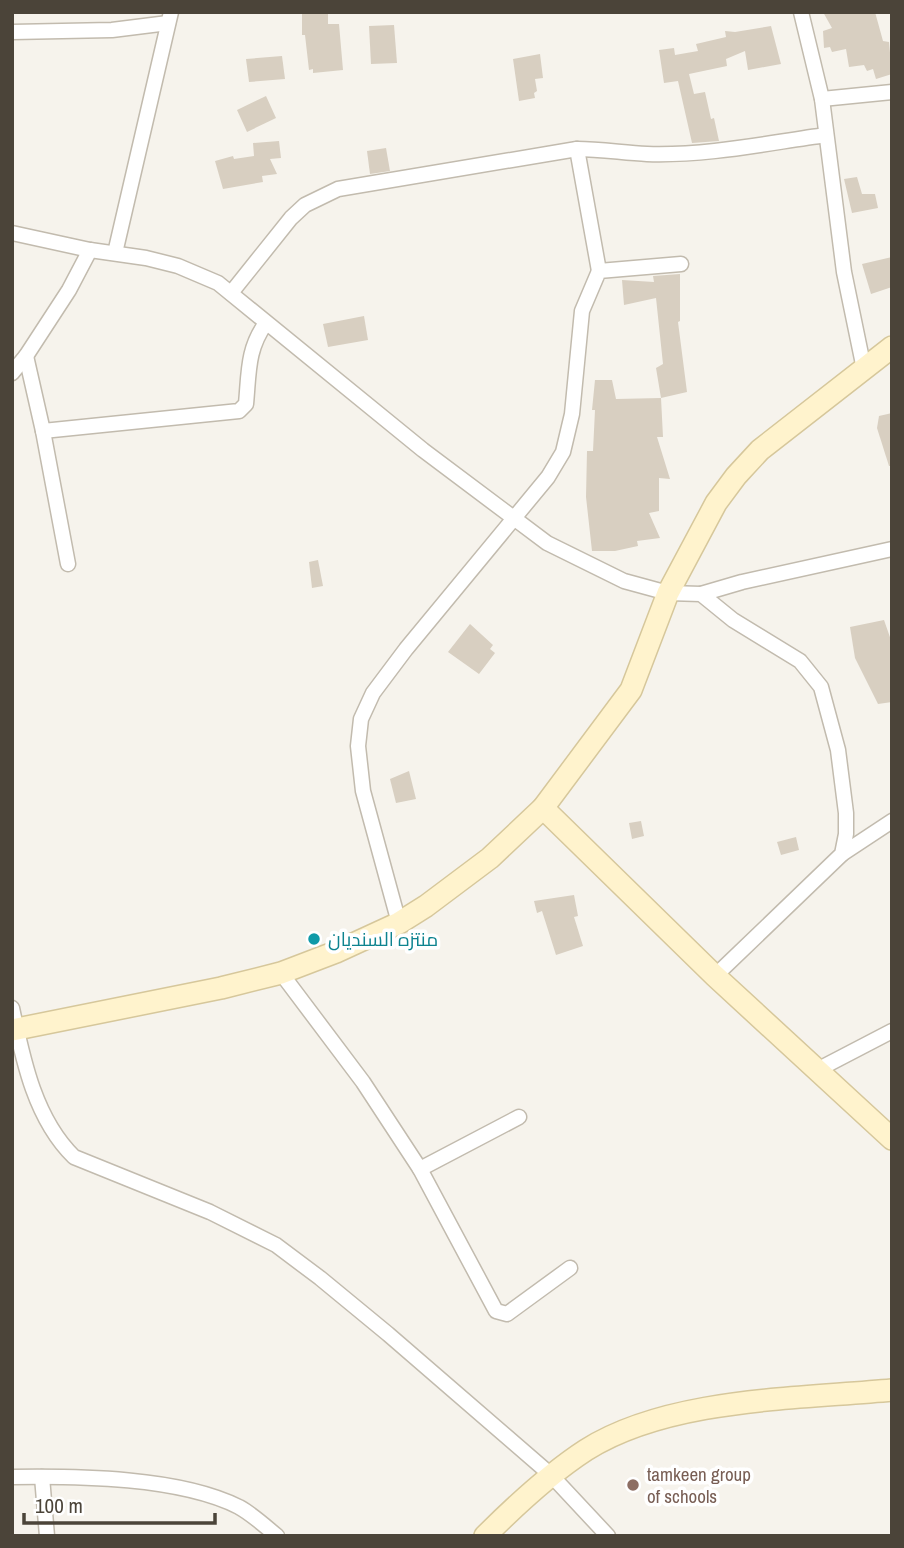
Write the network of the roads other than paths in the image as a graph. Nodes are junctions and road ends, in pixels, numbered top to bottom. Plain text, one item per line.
1 (801, 12) edge
2 (170, 18) edge
3 (12, 32) edge
4 (892, 92) edge
5 (822, 99) junction
6 (826, 135) junction
7 (577, 149) junction
8 (12, 233) edge
9 (90, 250) junction
10 (115, 253) junction
11 (681, 264) dead end
12 (599, 271) junction
13 (231, 293) junction
14 (266, 323) junction
15 (892, 347) edge
16 (26, 356) junction
17 (864, 369) junction
18 (12, 373) edge
19 (43, 431) junction
20 (513, 520) junction
21 (892, 550) edge
22 (68, 564) dead end
23 (668, 593) junction
24 (701, 594) junction
25 (543, 808) junction
26 (892, 821) edge
27 (842, 854) junction
28 (400, 923) junction
29 (281, 972) junction
30 (715, 976) junction
31 (14, 1022) edge
32 (892, 1031) edge
33 (819, 1069) junction
34 (519, 1117) dead end
35 (892, 1139) edge
36 (420, 1169) junction
37 (570, 1268) dead end
38 (892, 1391) edge
39 (551, 1475) junction
40 (12, 1477) edge
41 (42, 1477) junction
42 (47, 1536) edge
43 (277, 1536) edge
44 (485, 1536) edge
45 (607, 1536) edge

1 - 5 street
2 - 3 street
2 - 10 street
4 - 5 street
5 - 6 street
6 - 7 street
6 - 17 street
7 - 12 street
7 - 13 street
8 - 9 street
9 - 10 street
9 - 16 street
10 - 13 street
11 - 12 street
12 - 20 street
13 - 14 street
14 - 19 street
14 - 20 street
15 - 17 street
16 - 18 street
16 - 19 street
17 - 23 street
19 - 22 street
20 - 23 street
20 - 28 street
21 - 24 street
23 - 24 street
23 - 25 street
24 - 27 street
25 - 28 street
25 - 30 street
26 - 27 street
27 - 30 street
28 - 29 street
29 - 31 street
29 - 36 street
30 - 33 street
31 - 39 street
32 - 33 street
33 - 35 street
34 - 36 street
36 - 37 street
38 - 39 street
39 - 44 street
39 - 45 street
40 - 41 street
41 - 42 street
41 - 43 street

